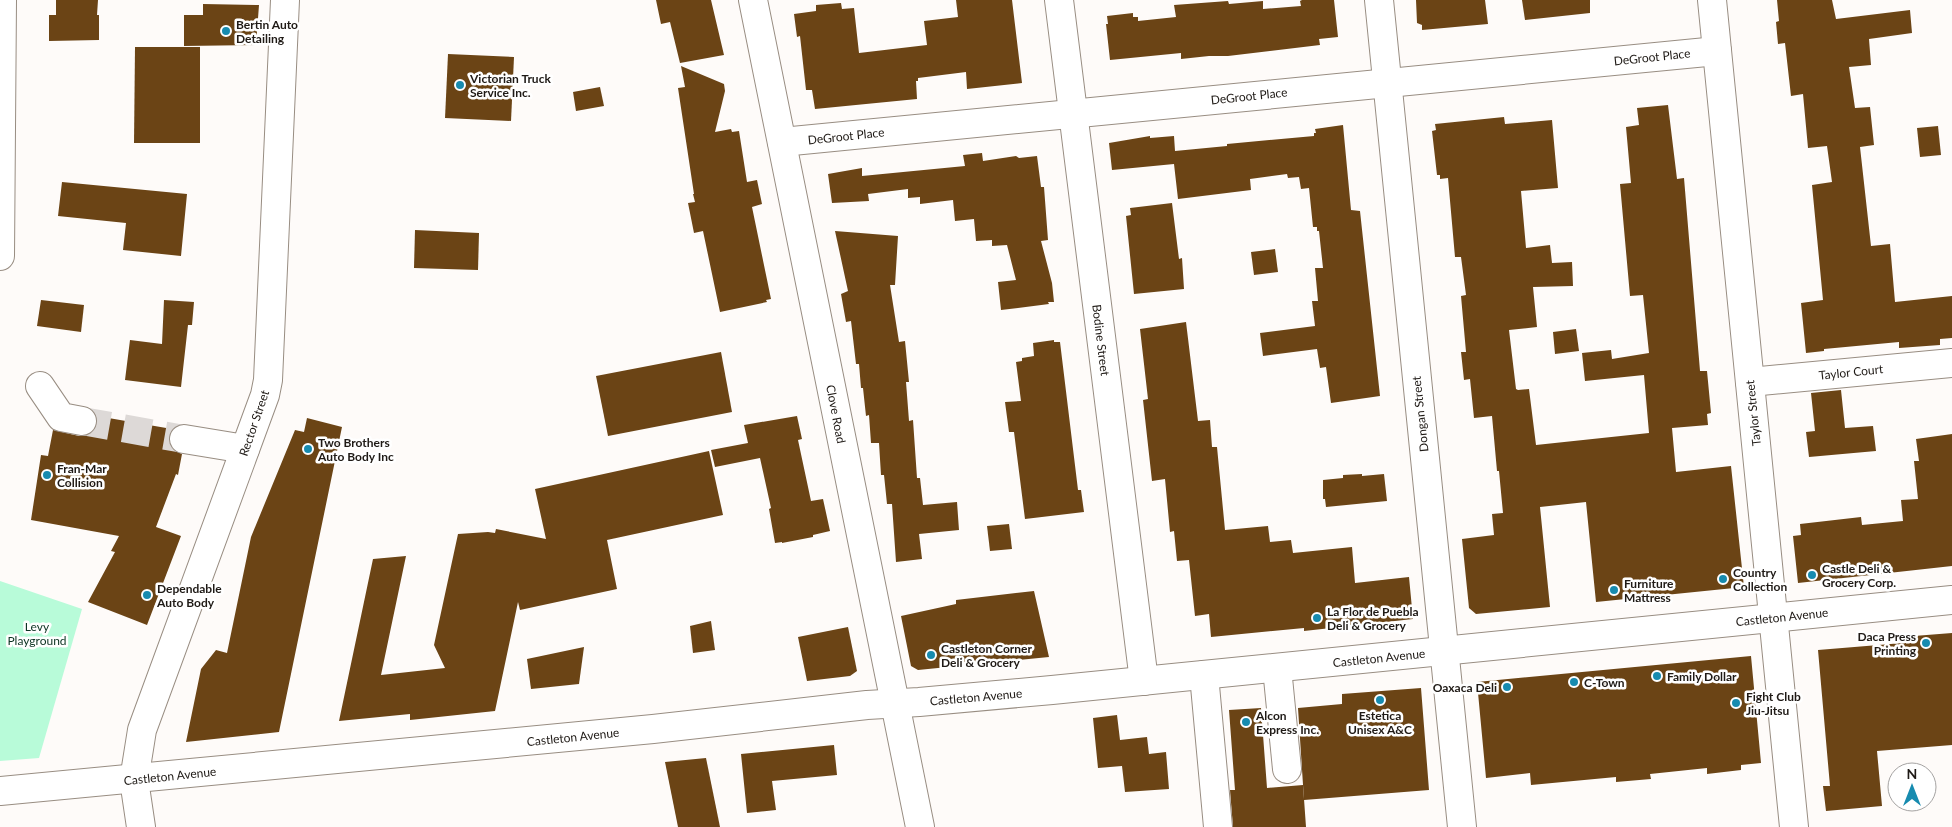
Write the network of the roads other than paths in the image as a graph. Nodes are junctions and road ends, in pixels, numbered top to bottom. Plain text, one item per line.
1 (285, 0) edge
2 (753, 0) edge
3 (1059, 0) edge
4 (1379, 0) edge
5 (1712, 0) edge
6 (1, 8) edge
7 (1717, 51) junction
8 (1387, 83) junction
9 (1073, 114) junction
10 (782, 142) junction
11 (0, 256) edge
12 (1952, 363) edge
13 (1750, 382) junction
14 (40, 386) dead end
15 (82, 420) tunnel mouth
16 (184, 438) tunnel mouth
17 (245, 449) junction
18 (1952, 600) edge
19 (1774, 618) junction
20 (1444, 651) junction
21 (1277, 668) junction
22 (1204, 675) junction
23 (1144, 681) junction
24 (895, 703) junction
25 (1287, 769) dead end
26 (134, 780) junction
27 (0, 791) edge
28 (141, 827) edge
29 (920, 827) edge
30 (1218, 827) edge
31 (1462, 827) edge
32 (1794, 827) edge

1 - 17 street, Rector Street
2 - 10 street, Clove Road
3 - 9 street, Bodine Street
4 - 8 street, Dongan Street
5 - 7 street, Taylor Street
6 - 11 street
7 - 8 street, DeGroot Place
7 - 13 street, Taylor Street
8 - 9 street, DeGroot Place
8 - 20 street, Dongan Street
9 - 10 street, DeGroot Place
9 - 23 street, Bodine Street
10 - 24 street, Clove Road
12 - 13 street, Taylor Court
13 - 19 street, Taylor Street
14 - 15 street
16 - 17 street
17 - 26 street, Rector Street
18 - 19 street, Castleton Avenue
19 - 20 street, Castleton Avenue
19 - 32 street, Taylor Street
20 - 21 street, Castleton Avenue
20 - 31 street, Dongan Street
21 - 22 street, Castleton Avenue
21 - 25 street
22 - 23 street, Castleton Avenue
22 - 30 street
23 - 24 street, Castleton Avenue
24 - 26 street, Castleton Avenue
24 - 29 street, Clove Road
26 - 27 street, Castleton Avenue
26 - 28 street, Rector Street

